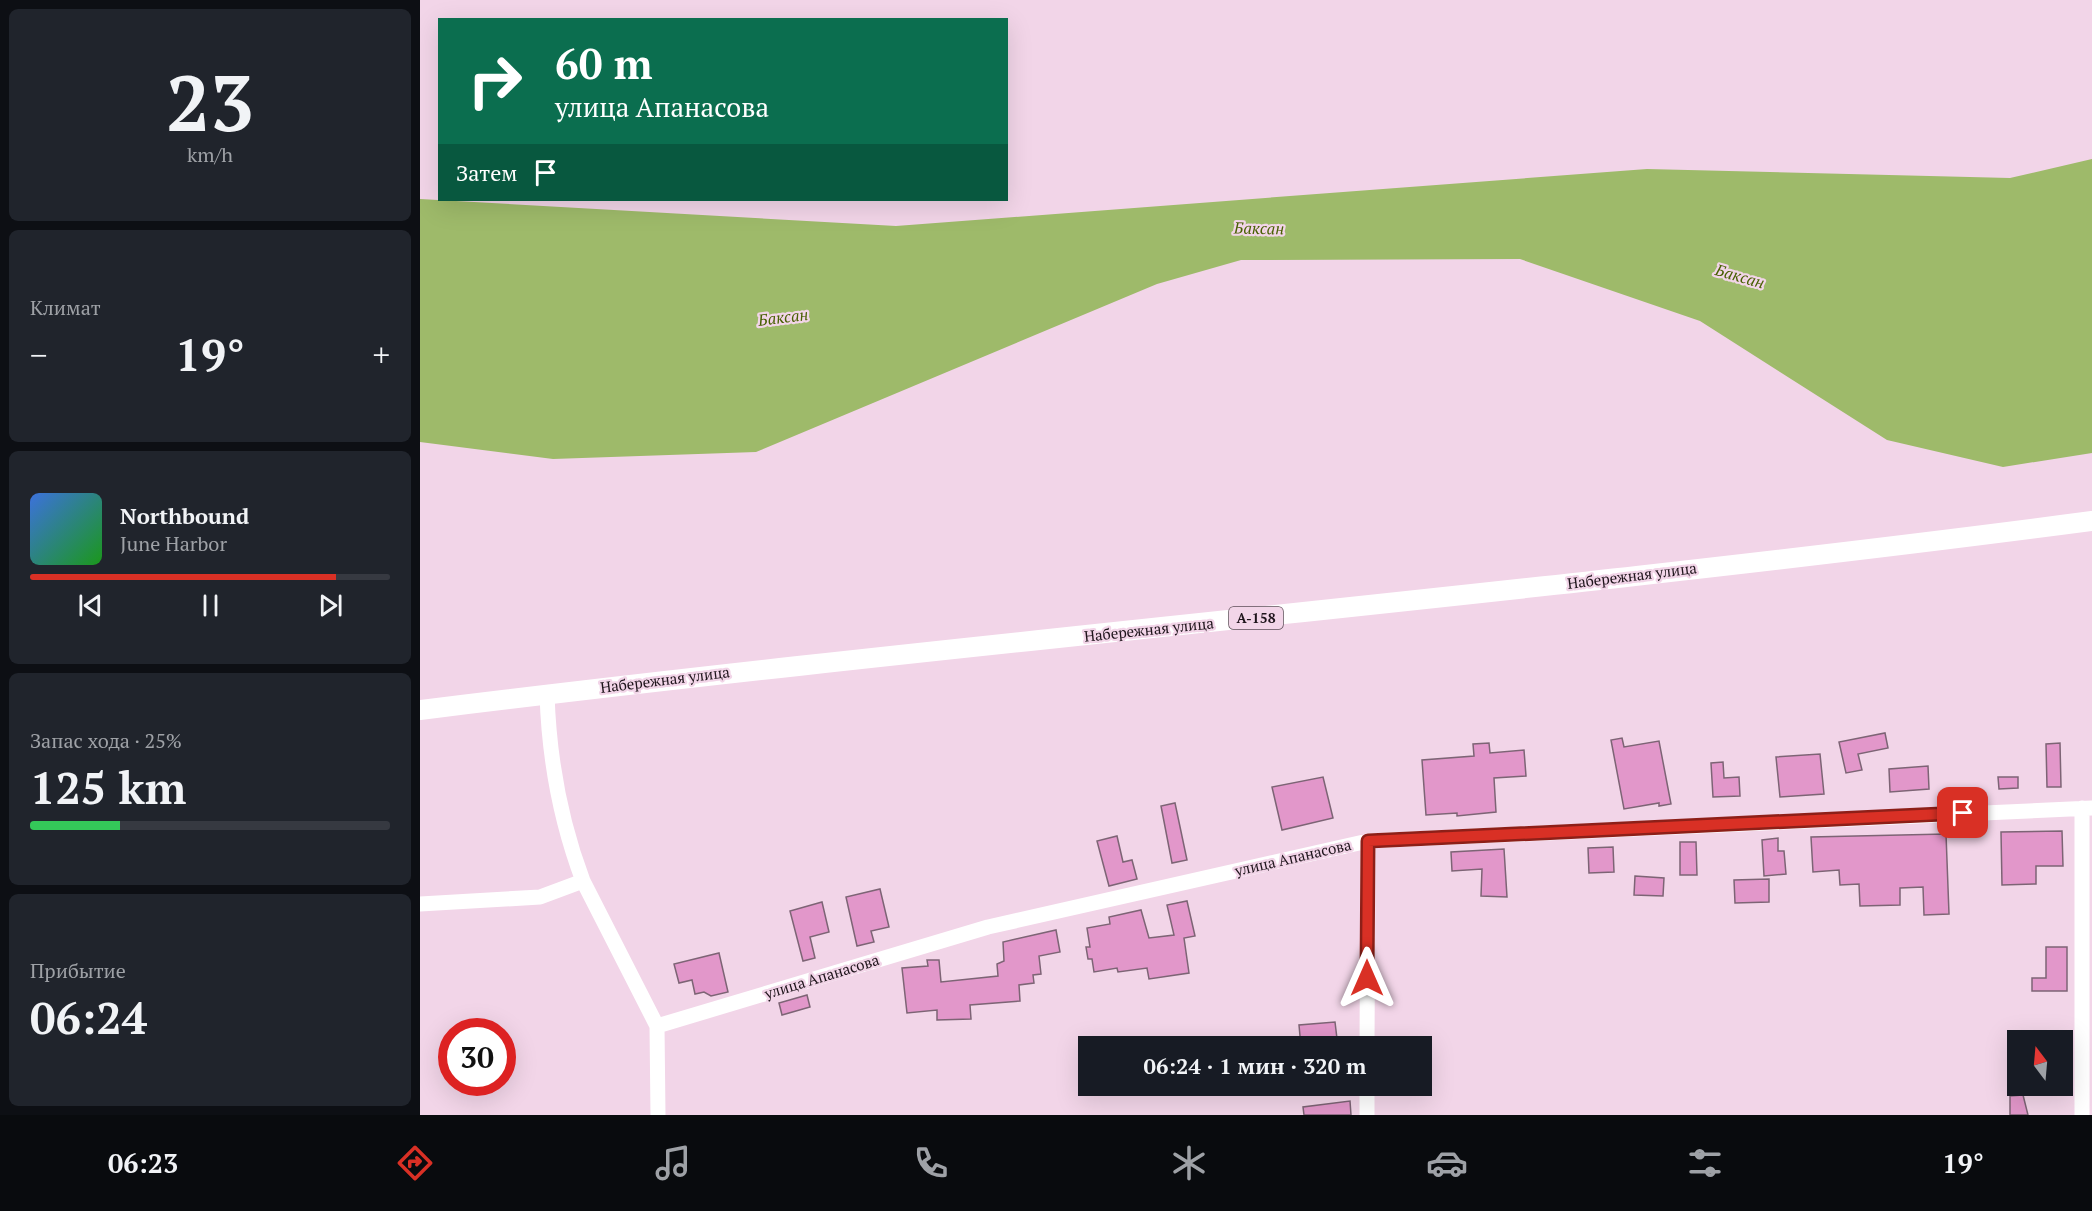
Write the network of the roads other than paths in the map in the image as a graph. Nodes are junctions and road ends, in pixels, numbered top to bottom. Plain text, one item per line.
1 (2092, 521) edge
2 (547, 694) junction
3 (420, 710) edge
4 (2087, 808) edge
5 (1368, 841) junction
6 (583, 881) junction
7 (420, 904) edge
8 (657, 1026) junction
9 (1367, 1036) edge
10 (1367, 1096) edge
11 (658, 1115) edge
12 (1367, 1115) edge
13 (2082, 1115) edge

1 - 2 main road, Набережная улица / А-158
2 - 3 main road, Набережная улица / А-158
2 - 6 street
4 - 5 street, улица Апанасова
4 - 13 street
5 - 8 street, улица Апанасова
5 - 9 street
6 - 7 street
6 - 8 street
8 - 11 street
10 - 12 street

